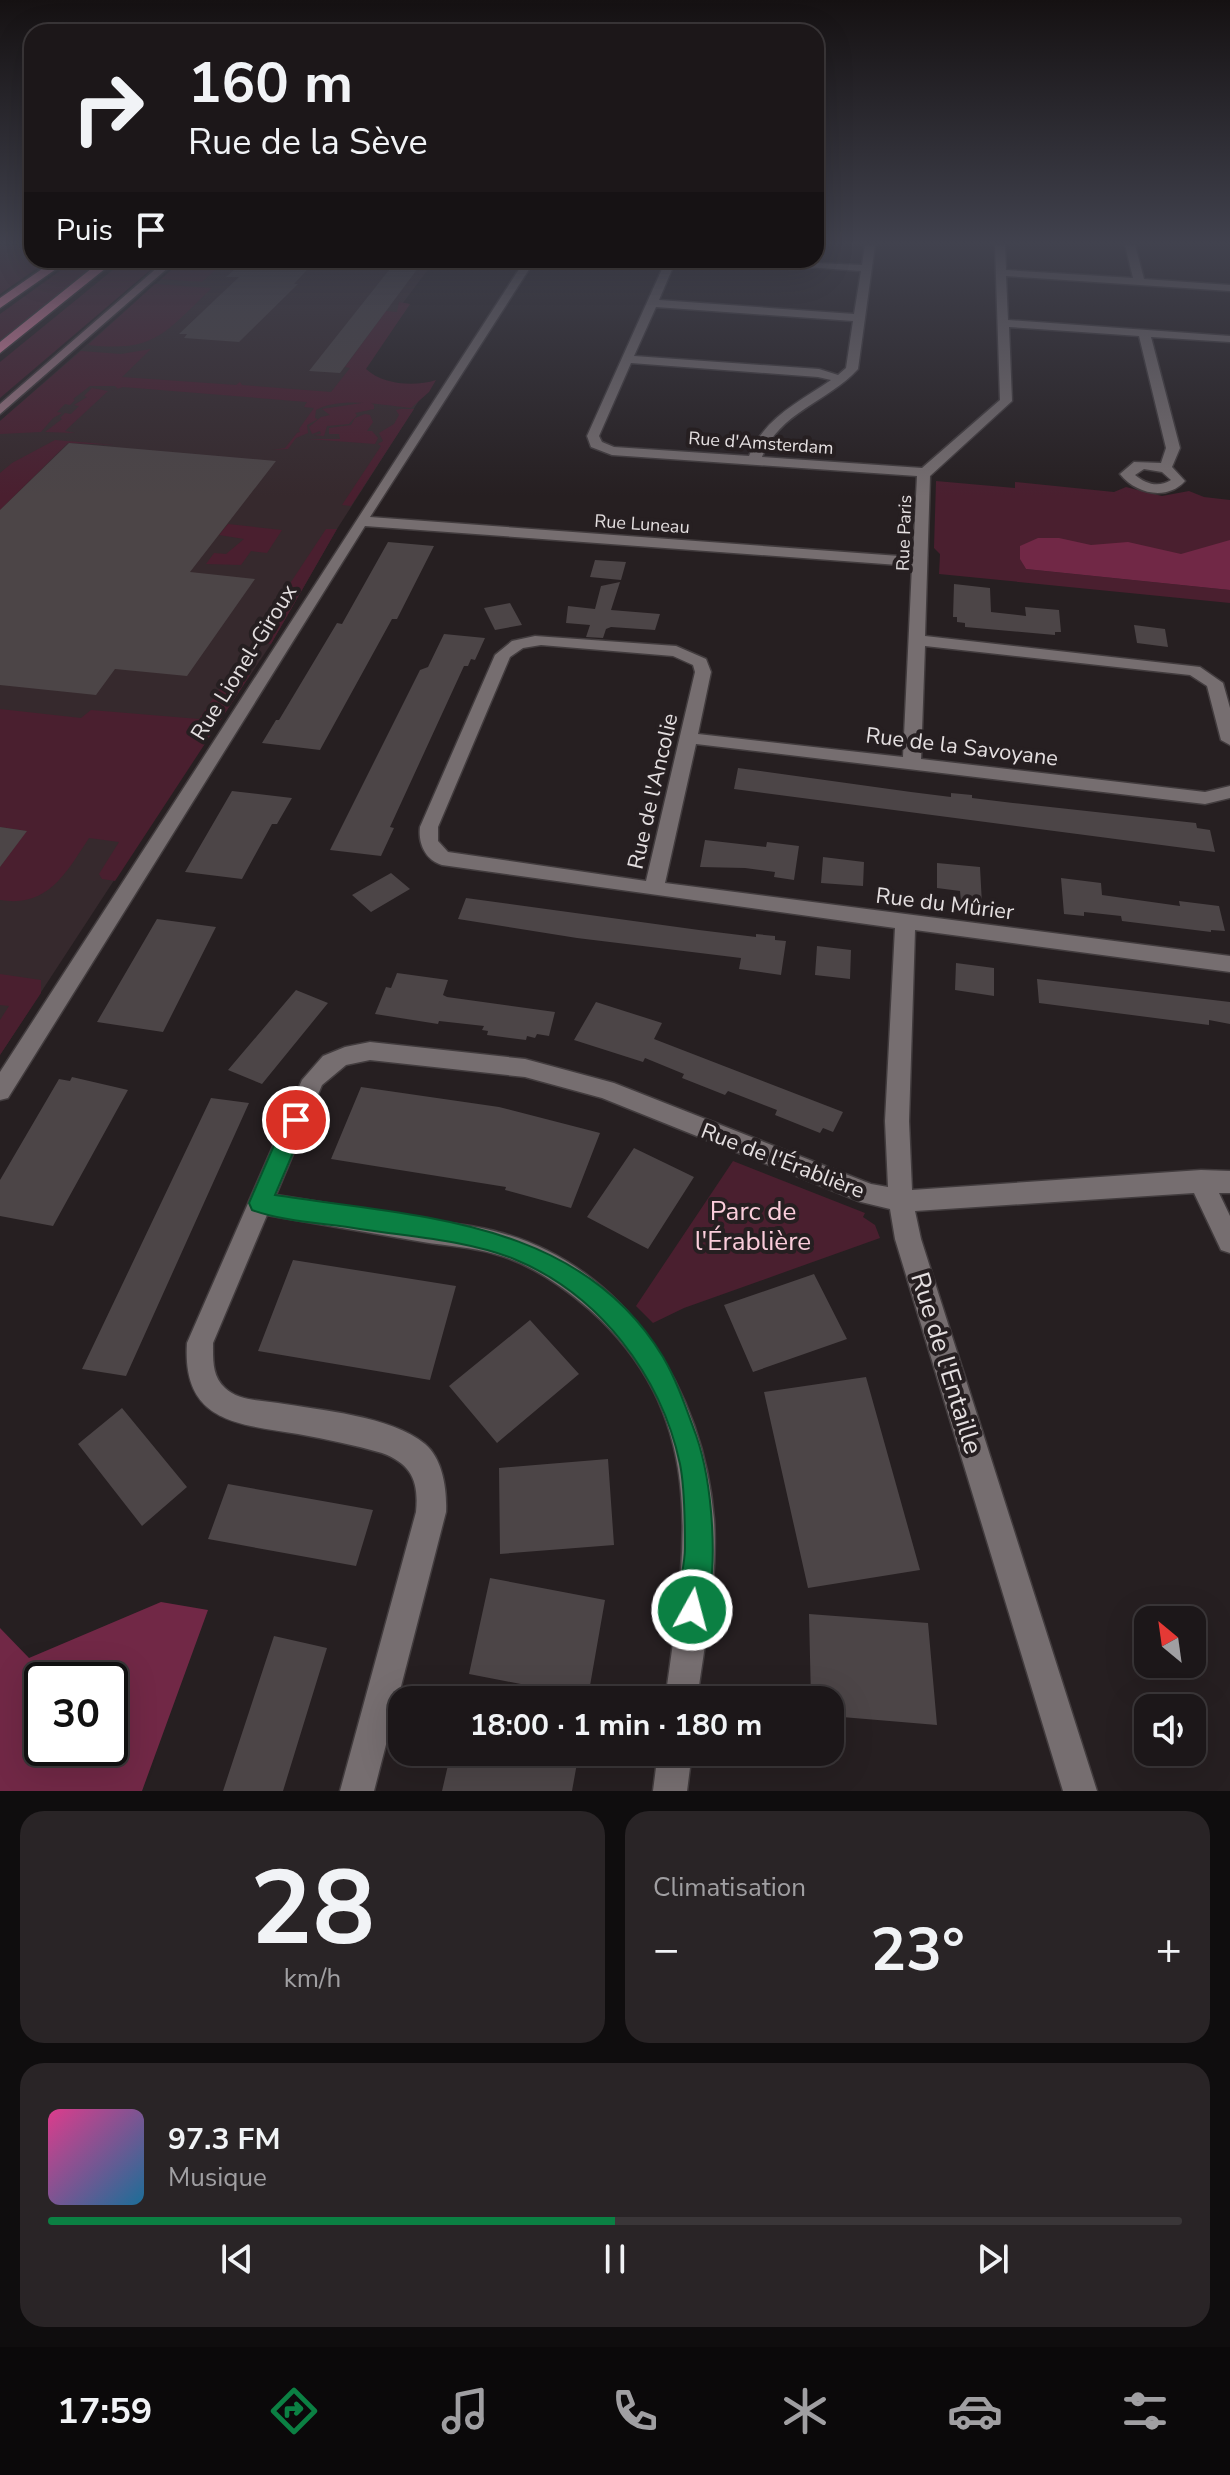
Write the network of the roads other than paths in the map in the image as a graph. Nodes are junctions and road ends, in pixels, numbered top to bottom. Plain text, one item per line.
1 (25, 329) edge
2 (93, 329) edge
3 (486, 329) edge
4 (640, 329) edge
5 (858, 329) edge
6 (1004, 329) edge
7 (1082, 329) edge
8 (1144, 333) junction
9 (1230, 339) edge
10 (0, 349) edge
11 (627, 359) junction
12 (840, 379) junction
13 (0, 410) edge
14 (754, 461) junction
15 (1164, 468) dead end
16 (924, 472) junction
17 (361, 521) junction
18 (921, 562) junction
19 (917, 640) junction
20 (688, 738) junction
21 (1230, 740) edge
22 (912, 764) junction
23 (1230, 792) edge
24 (654, 889) junction
25 (905, 922) junction
26 (1230, 964) edge
27 (0, 1091) edge
28 (1201, 1181) junction
29 (1230, 1182) edge
30 (900, 1200) junction
31 (260, 1203) junction
32 (1230, 1242) edge
33 (683, 1686) edge
34 (673, 1766) edge
35 (357, 1791) edge
36 (670, 1791) edge
37 (1080, 1791) edge

1 - 10 highway
2 - 13 street
3 - 17 street, Rue Lionel-Giroux
4 - 11 street
5 - 12 street
6 - 16 street, Rue Paris
7 - 8 street
8 - 9 street
8 - 15 street
11 - 12 street
11 - 14 street, Rue d'Amsterdam
12 - 14 street
14 - 16 street, Rue d'Amsterdam
16 - 18 street, Rue Paris
17 - 18 street, Rue Luneau
17 - 27 street, Rue Lionel-Giroux
18 - 19 street, Rue Paris
19 - 21 street
19 - 22 street, Rue Paris
20 - 22 street, Rue de la Savoyane
20 - 24 street, Rue de l'Ancolie
20 - 24 street, Rue de l'Ancolie
22 - 23 street, Rue de la Savoyane
24 - 25 street, Rue du Mûrier
25 - 26 street, Rue du Mûrier
25 - 30 street, Rue de l'Entaille
28 - 29 street, Rue de l'Érablière
28 - 30 street, Rue de l'Érablière
28 - 32 street
30 - 31 street, Rue de l'Érablière
30 - 37 street, Rue de l'Entaille
31 - 33 street
31 - 35 street
34 - 36 street

